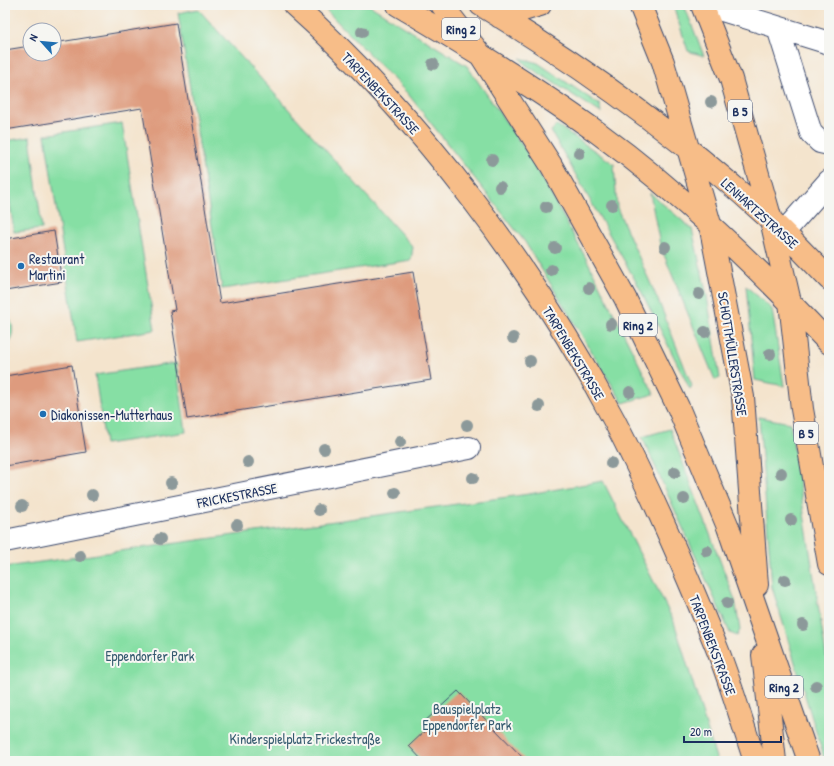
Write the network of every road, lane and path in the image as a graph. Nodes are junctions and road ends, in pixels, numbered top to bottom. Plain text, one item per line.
1 (294, 5) edge
2 (398, 5) edge
3 (442, 5) edge
4 (481, 5) edge
5 (540, 5) edge
6 (640, 5) edge
7 (702, 5) edge
8 (706, 5) edge
9 (500, 17) junction
10 (778, 28) junction
11 (829, 43) edge
12 (480, 54) junction
13 (829, 144) edge
14 (689, 149) junction
15 (829, 181) edge
16 (710, 224) junction
17 (777, 226) junction
18 (829, 279) edge
19 (790, 302) junction
20 (829, 343) edge
21 (469, 448) dead end
22 (5, 541) edge
23 (829, 564) edge
24 (758, 613) junction
25 (755, 761) edge
26 (775, 761) edge
27 (809, 761) edge

1 - 25 main road, TARPENBEKSTRASSE
2 - 12 main road
3 - 12 main road, Ring 2
4 - 9 main road
5 - 9 main road
6 - 14 main road, SCHOTTMÜLLERSTRASSE
7 - 17 main road, B 5
8 - 10 street
9 - 14 main road
10 - 11 street
10 - 13 street
12 - 16 main road
12 - 24 main road, Ring 2
14 - 16 main road, SCHOTTMÜLLERSTRASSE
14 - 17 main road, LENHARTZSTRASSE
15 - 17 street
16 - 19 main road
16 - 24 main road, SCHOTTMÜLLERSTRASSE
17 - 18 main road, LENHARTZSTRASSE
17 - 19 main road, B 5
19 - 20 main road
19 - 23 main road, B 5
21 - 22 street, FRICKESTRASSE
24 - 26 main road, SCHOTTMÜLLERSTRASSE
24 - 27 main road, Ring 2

